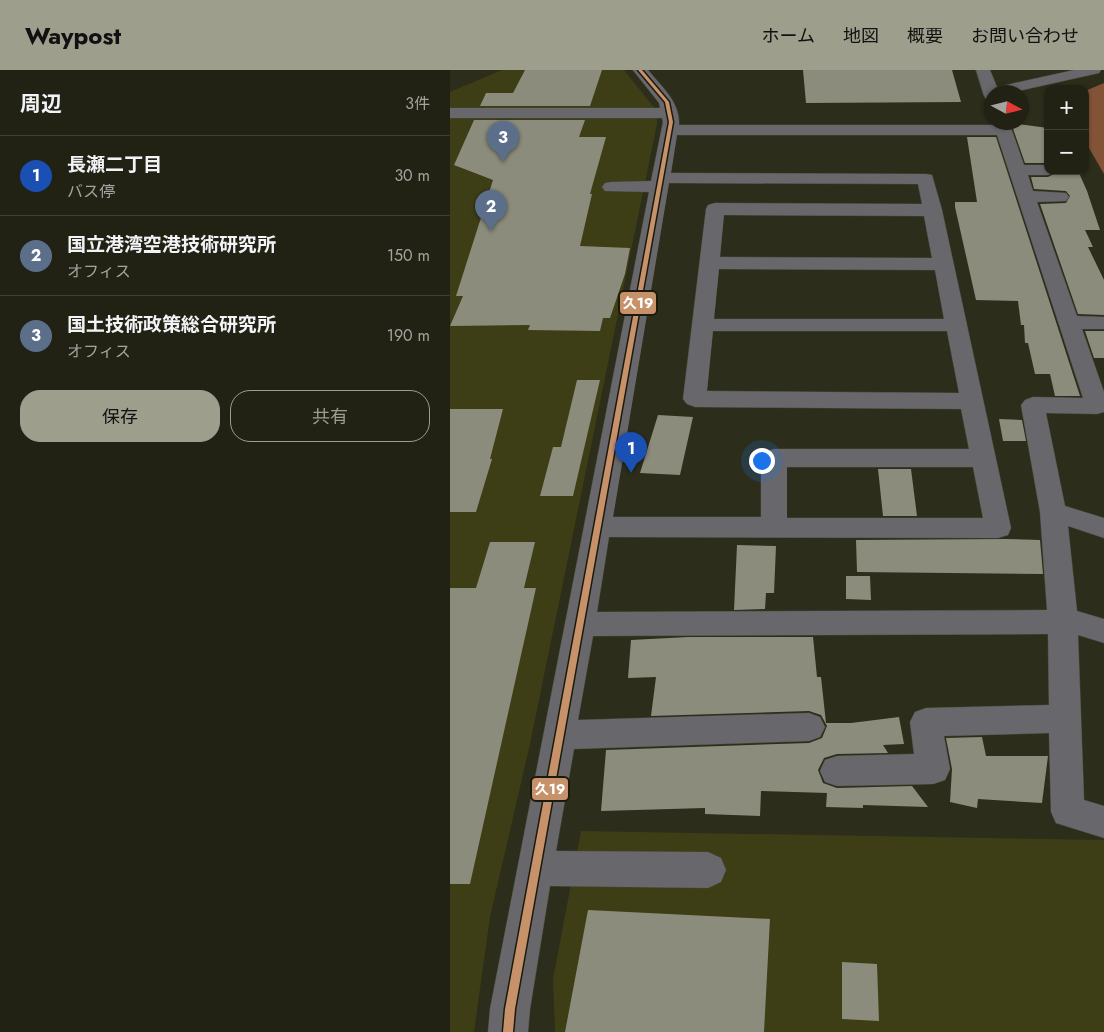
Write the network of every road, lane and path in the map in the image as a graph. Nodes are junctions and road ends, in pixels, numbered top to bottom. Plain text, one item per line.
1 (640, 70) edge
2 (983, 70) edge
3 (1094, 70) edge
4 (989, 85) edge
5 (1029, 85) edge
6 (450, 113) edge
7 (670, 121) junction
8 (984, 126) edge
9 (1003, 130) edge
10 (1017, 170) junction
11 (1044, 170) edge
12 (660, 182) junction
13 (612, 187) dead end
14 (1026, 196) junction
15 (1060, 197) dead end
16 (933, 210) junction
17 (709, 263) junction
18 (942, 264) junction
19 (1069, 322) junction
20 (1104, 323) edge
21 (702, 325) junction
22 (955, 325) junction
23 (972, 401) junction
24 (1100, 417) edge
25 (983, 458) junction
26 (1053, 512) junction
27 (598, 527) junction
28 (774, 527) junction
29 (1104, 528) edge
30 (1063, 622) junction
31 (580, 624) junction
32 (1104, 631) edge
33 (1065, 719) junction
34 (809, 727) dead end
35 (560, 735) junction
36 (837, 771) dead end
37 (1104, 822) edge
38 (536, 868) junction
39 (708, 870) dead end
40 (508, 1032) edge

1 - 7 street
2 - 4 street
3 - 5 street
6 - 7 street
7 - 8 street
7 - 12 street
9 - 10 street
10 - 11 street
10 - 14 street
12 - 13 street
12 - 16 street
12 - 27 street
14 - 15 street
14 - 19 street
16 - 17 street
16 - 18 street
17 - 18 street
17 - 21 street
18 - 22 street
19 - 20 street
19 - 24 street
21 - 22 street
21 - 23 street
22 - 23 street
23 - 25 street
24 - 26 street
25 - 28 street
25 - 28 street
26 - 29 street
26 - 30 street
27 - 28 street
27 - 31 street
30 - 31 street
30 - 32 street
30 - 33 street
31 - 35 street
33 - 36 street
33 - 37 street
34 - 35 street
35 - 38 street
38 - 39 street
38 - 40 street

